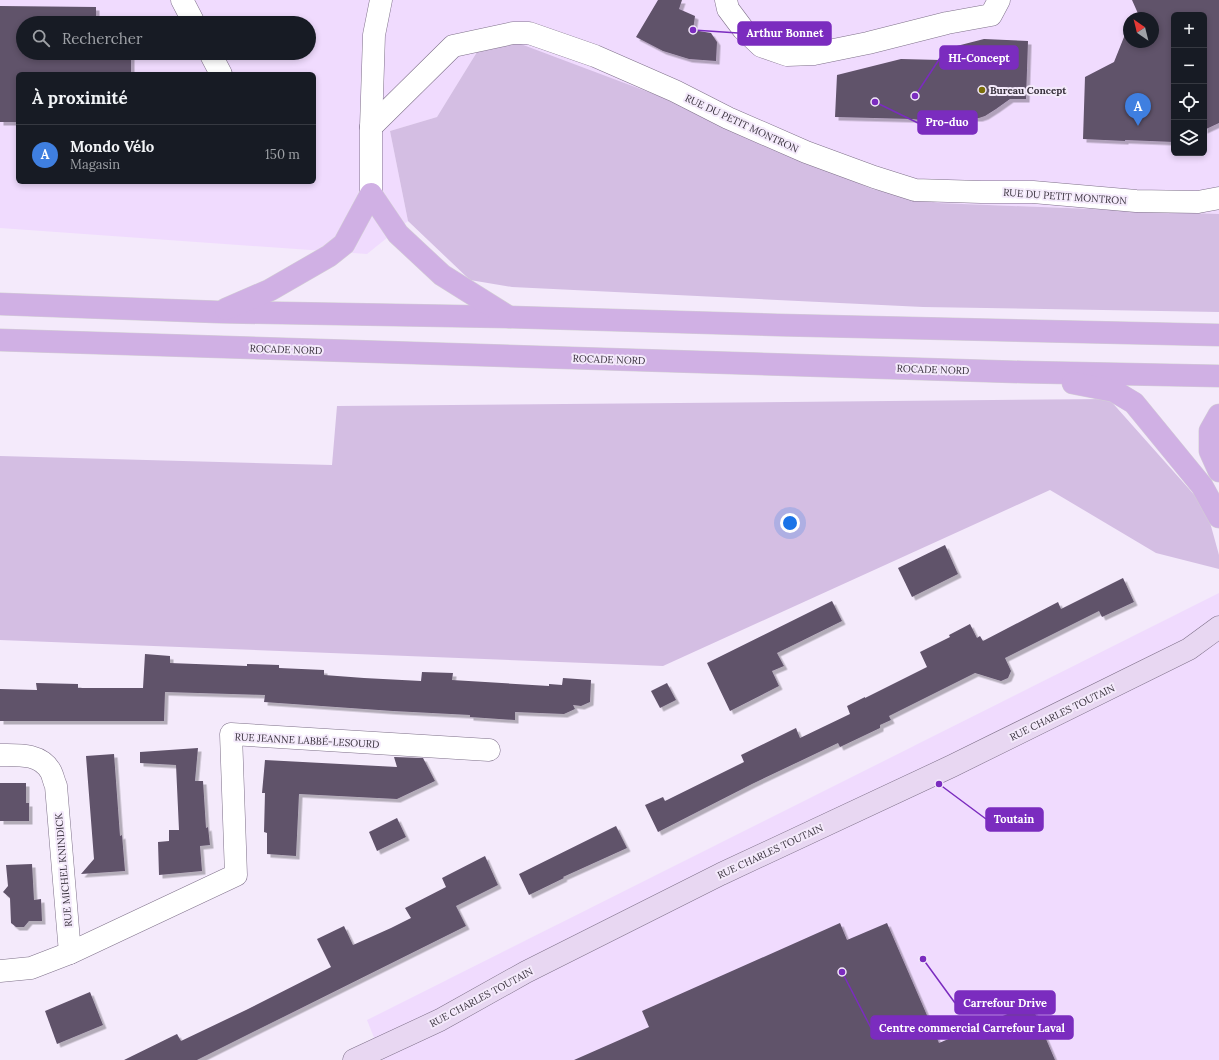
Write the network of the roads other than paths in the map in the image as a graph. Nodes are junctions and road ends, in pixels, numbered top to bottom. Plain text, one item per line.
1 (182, 0) edge
2 (381, 0) edge
3 (726, 0) edge
4 (999, 0) edge
5 (190, 16) edge
6 (214, 60) edge
7 (220, 72) edge
8 (371, 127) junction
9 (371, 194) junction
10 (1219, 198) edge
11 (0, 304) edge
12 (219, 312) junction
13 (509, 317) junction
14 (1219, 335) edge
15 (0, 340) edge
16 (1021, 372) junction
17 (1219, 376) edge
18 (1219, 415) edge
19 (1219, 471) edge
20 (1219, 517) edge
21 (1219, 627) edge
22 (1219, 642) edge
23 (1189, 649) junction
24 (489, 750) dead end
25 (0, 755) edge
26 (70, 953) junction
27 (0, 971) edge
28 (354, 1060) edge

1 - 5 street
2 - 8 street
3 - 4 street
6 - 7 street
8 - 9 street
8 - 10 street, RUE DU PETIT MONTRON
9 - 12 main road
9 - 13 main road
11 - 12 main road
12 - 13 main road
13 - 14 main road
15 - 16 main road, ROCADE NORD
16 - 17 main road, ROCADE NORD
16 - 20 main road
18 - 19 main road
21 - 23 street, RUE CHARLES TOUTAIN
22 - 23 street, RUE CHARLES TOUTAIN
23 - 28 street, RUE CHARLES TOUTAIN
24 - 26 street, RUE JEANNE LABBÉ-LESOURD
25 - 26 street, RUE MICHEL KNINDICK
26 - 27 street

